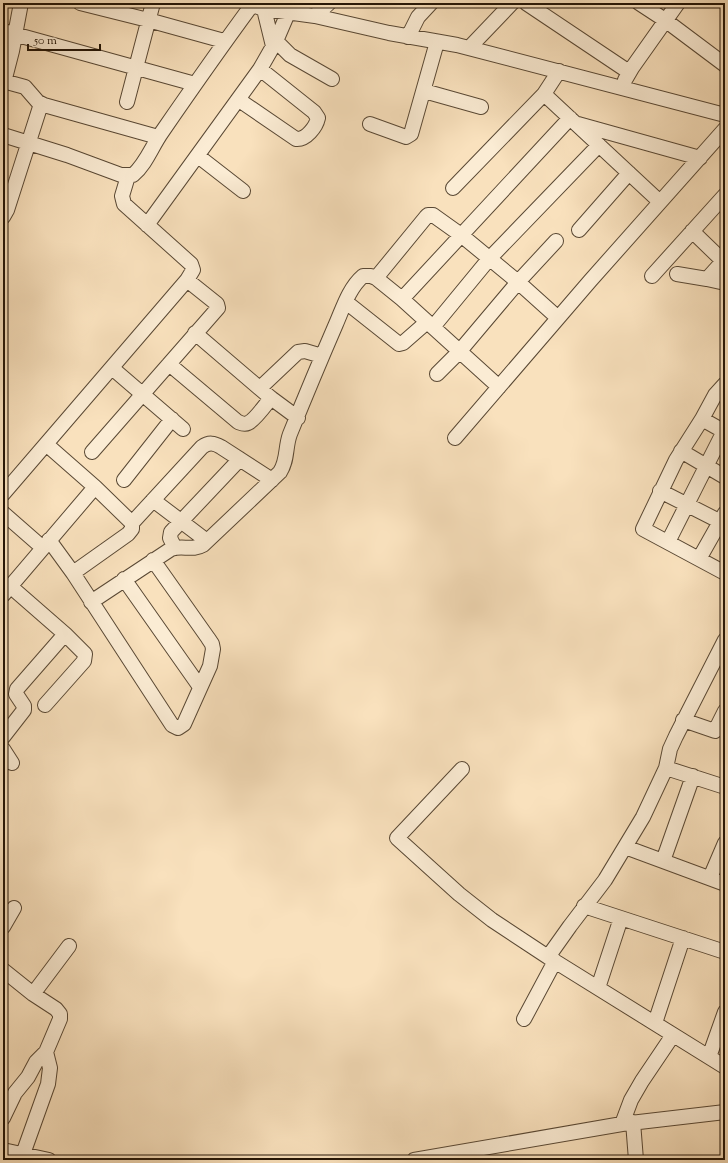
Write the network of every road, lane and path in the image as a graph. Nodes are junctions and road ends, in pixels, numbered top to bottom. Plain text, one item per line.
1 (20, 3) edge
2 (80, 3) edge
3 (152, 3) edge
4 (329, 3) edge
5 (432, 3) edge
6 (512, 3) edge
7 (526, 3) edge
8 (639, 3) edge
9 (678, 3) edge
10 (254, 6) edge
11 (288, 13) junction
12 (315, 16) junction
13 (148, 20) junction
14 (665, 20) junction
15 (9, 32) edge
16 (408, 37) junction
17 (224, 41) junction
18 (437, 42) junction
19 (275, 44) junction
20 (469, 48) junction
21 (725, 65) edge
22 (136, 67) junction
23 (260, 70) junction
24 (559, 72) junction
25 (629, 72) junction
26 (332, 79) dead end
27 (4, 82) edge
28 (195, 84) junction
29 (621, 88) junction
30 (424, 90) junction
31 (544, 94) junction
32 (239, 100) junction
33 (127, 102) dead end
34 (40, 104) junction
35 (481, 107) dead end
36 (725, 115) edge
37 (573, 121) junction
38 (370, 124) dead end
39 (725, 129) edge
40 (3, 135) edge
41 (158, 137) junction
42 (29, 143) junction
43 (599, 145) junction
44 (198, 156) junction
45 (700, 158) junction
46 (629, 173) junction
47 (128, 176) junction
48 (453, 188) dead end
49 (243, 191) dead end
50 (725, 195) edge
51 (660, 202) junction
52 (3, 217) edge
53 (147, 225) junction
54 (579, 230) dead end
55 (692, 231) junction
56 (461, 235) junction
57 (556, 241) dead end
58 (489, 259) junction
59 (724, 260) edge
60 (677, 274) dead end
61 (652, 276) dead end
62 (376, 278) junction
63 (707, 279) junction
64 (187, 280) junction
65 (518, 282) junction
66 (725, 283) edge
67 (402, 299) junction
68 (346, 302) junction
69 (558, 318) junction
70 (430, 324) junction
71 (195, 333) junction
72 (459, 352) junction
73 (322, 356) junction
74 (170, 364) junction
75 (112, 368) junction
76 (437, 374) dead end
77 (725, 384) edge
78 (498, 387) junction
79 (260, 388) junction
80 (143, 394) junction
81 (272, 398) junction
82 (298, 418) junction
83 (172, 419) junction
84 (702, 419) junction
85 (184, 429) dead end
86 (724, 432) edge
87 (455, 438) dead end
88 (46, 444) junction
89 (92, 452) dead end
90 (681, 452) junction
91 (240, 459) junction
92 (706, 466) junction
93 (725, 477) edge
94 (124, 480) dead end
95 (272, 480) junction
96 (95, 487) junction
97 (660, 491) junction
98 (3, 494) edge
99 (153, 500) junction
100 (688, 505) junction
101 (3, 513) edge
102 (723, 520) edge
103 (181, 522) junction
104 (132, 523) junction
105 (207, 541) junction
106 (668, 542) junction
107 (46, 544) junction
108 (175, 548) junction
109 (699, 559) junction
110 (154, 560) junction
111 (72, 572) junction
112 (725, 574) edge
113 (124, 579) junction
114 (7, 590) edge
115 (91, 602) junction
116 (65, 634) junction
117 (725, 640) edge
118 (200, 687) junction
119 (45, 705) dead end
120 (725, 711) edge
121 (683, 720) junction
122 (3, 736) edge
123 (3, 749) edge
124 (12, 764) dead end
125 (666, 768) junction
126 (462, 769) dead end
127 (693, 776) junction
128 (725, 787) edge
129 (725, 843) edge
130 (625, 847) junction
131 (663, 861) junction
132 (710, 878) junction
133 (725, 884) edge
134 (584, 906) junction
135 (14, 908) dead end
136 (621, 918) junction
137 (3, 927) edge
138 (683, 938) junction
139 (69, 946) dead end
140 (725, 952) edge
141 (552, 959) junction
142 (3, 970) edge
143 (598, 988) junction
144 (33, 994) junction
145 (725, 1012) edge
146 (524, 1019) dead end
147 (655, 1023) junction
148 (673, 1035) junction
149 (46, 1052) junction
150 (709, 1057) junction
151 (725, 1067) edge
152 (725, 1112) edge
153 (3, 1118) edge
154 (627, 1123) junction
155 (3, 1150) edge
156 (23, 1154) junction
157 (49, 1160) edge
158 (414, 1160) edge
159 (636, 1160) edge

1 - 15 street
2 - 13 street
3 - 13 street
4 - 12 street
5 - 16 street
6 - 20 street
7 - 25 street
8 - 14 street
9 - 14 street
10 - 11 street
10 - 17 street
10 - 19 street
11 - 12 street
11 - 19 street
12 - 16 street
13 - 17 street
13 - 22 street
14 - 21 street
14 - 25 street
15 - 22 street
15 - 27 street
16 - 18 street
17 - 28 street
18 - 20 street
18 - 30 street
19 - 23 street
19 - 26 street
20 - 24 street
22 - 28 street
22 - 33 street
23 - 32 street
23 - 32 street
24 - 29 street
24 - 31 street
25 - 29 street
27 - 34 street
28 - 41 street
29 - 36 street
30 - 35 street
30 - 38 street
31 - 37 street
31 - 48 street
32 - 44 street
34 - 41 street
34 - 42 street
37 - 43 street
37 - 45 street
37 - 56 street
39 - 45 street
40 - 42 street
41 - 47 street
42 - 47 street
42 - 52 street
43 - 46 street
43 - 58 street
44 - 49 street
44 - 53 street
45 - 51 street
46 - 51 street
46 - 54 street
47 - 53 street
50 - 55 street
51 - 69 street
53 - 64 street
55 - 59 street
55 - 61 street
56 - 58 street
56 - 62 street
56 - 67 street
57 - 65 street
58 - 65 street
58 - 70 street
59 - 63 street
60 - 63 street
62 - 67 street
62 - 68 street
63 - 66 street
64 - 71 street
64 - 75 street
65 - 69 street
65 - 72 street
67 - 70 street
68 - 70 street
68 - 73 street
69 - 78 street
70 - 72 street
71 - 74 street
71 - 79 street
72 - 76 street
72 - 78 street
73 - 79 street
73 - 82 street
74 - 80 street
74 - 81 street
75 - 80 street
75 - 88 street
77 - 84 street
78 - 87 street
79 - 81 street
80 - 83 street
80 - 89 street
81 - 82 street
82 - 95 street
83 - 85 street
83 - 94 street
84 - 86 street
84 - 90 street
86 - 92 street
88 - 96 street
88 - 98 street
90 - 92 street
90 - 97 street
91 - 95 street
91 - 99 street
91 - 103 street
92 - 93 street
92 - 100 street
95 - 105 street
96 - 104 street
96 - 107 street
97 - 100 street
97 - 106 street
99 - 103 street
99 - 104 street
100 - 102 street
100 - 106 street
101 - 107 street
102 - 109 street
103 - 105 street
103 - 108 street
104 - 111 street
105 - 108 street
106 - 109 street
107 - 111 street
107 - 114 street
108 - 110 street
109 - 112 street
110 - 113 street
110 - 118 street
111 - 115 street
113 - 115 street
113 - 118 street
114 - 116 street
115 - 118 street
116 - 119 street
116 - 122 street
117 - 121 street
120 - 121 street
121 - 125 street
123 - 124 street
125 - 127 street
125 - 130 street
126 - 141 street
127 - 128 street
127 - 131 street
129 - 132 street
130 - 131 street
130 - 134 street
131 - 132 street
132 - 133 street
134 - 136 street
134 - 141 street
135 - 137 street
136 - 138 street
136 - 143 street
138 - 140 street
138 - 147 street
139 - 144 street
141 - 143 street
141 - 146 street
142 - 144 street
143 - 147 street
144 - 149 street
145 - 150 street
147 - 148 street
148 - 150 street
148 - 154 street
149 - 153 street
149 - 156 street
150 - 151 street
152 - 154 street
154 - 158 street
154 - 159 street
155 - 156 street
156 - 157 street

